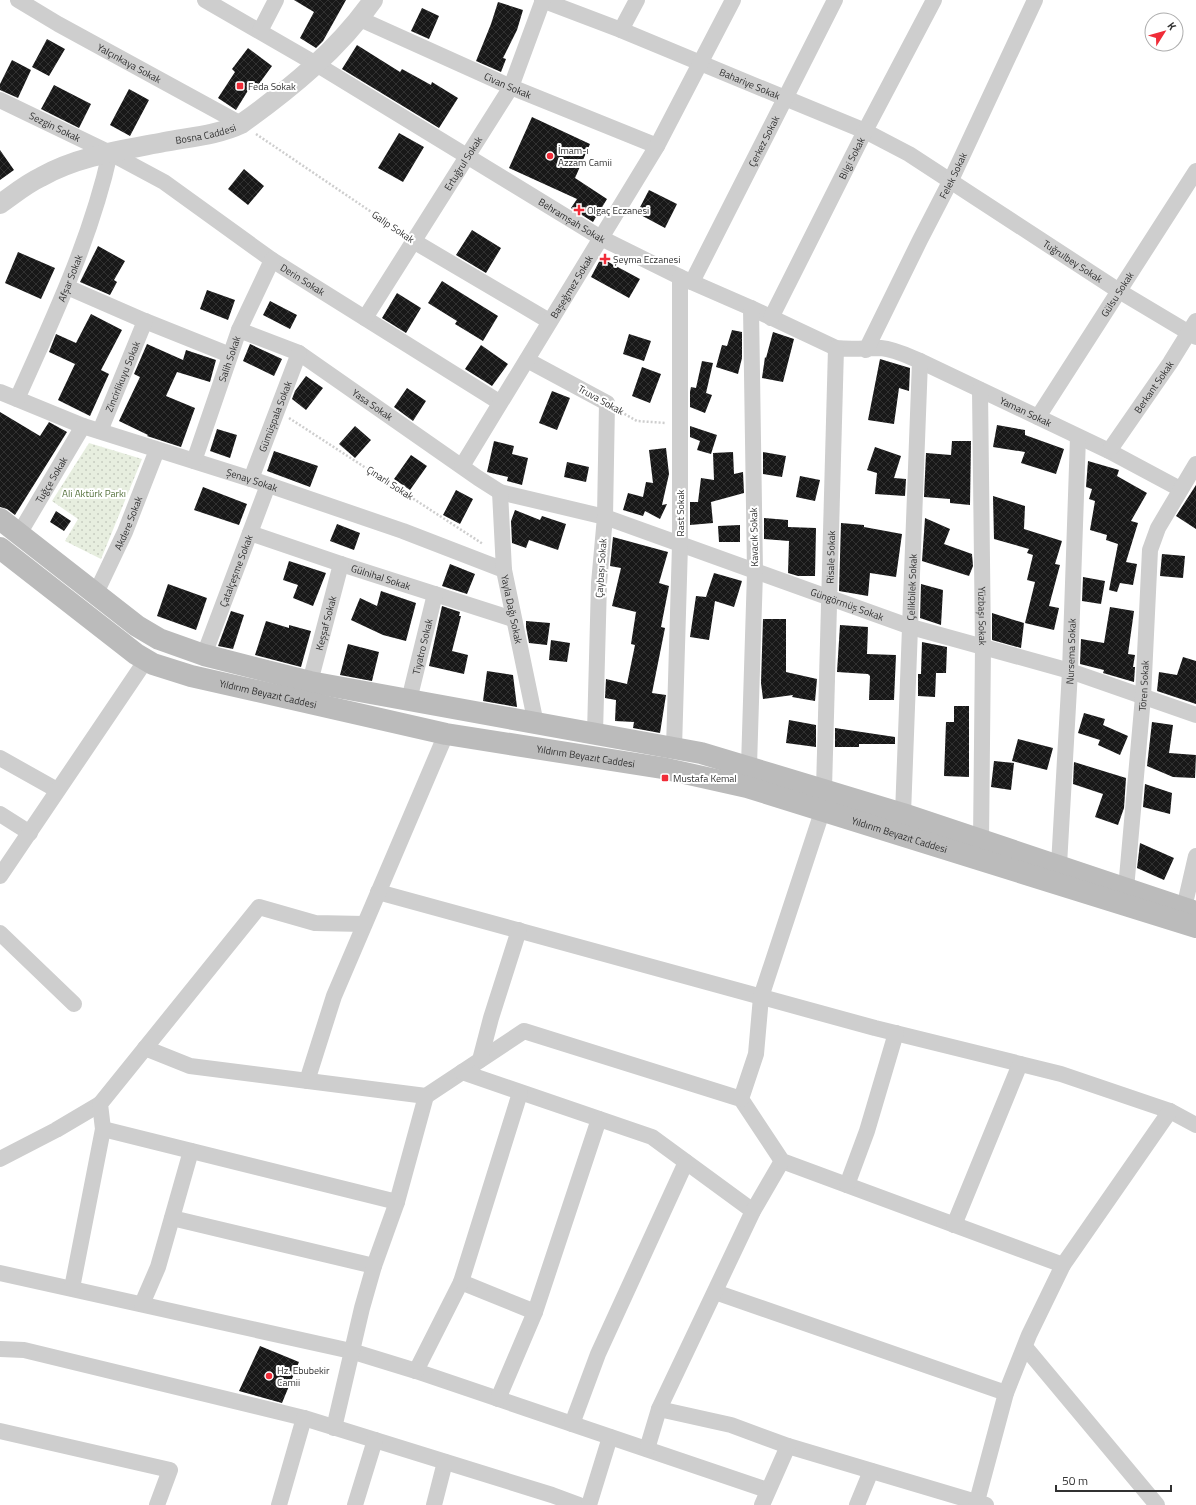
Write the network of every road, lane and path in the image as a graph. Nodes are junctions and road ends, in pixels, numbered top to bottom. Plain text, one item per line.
1 (18, 0) edge
2 (205, 0) edge
3 (276, 0) edge
4 (373, 0) edge
5 (542, 0) edge
6 (636, 0) edge
7 (733, 0) edge
8 (835, 0) edge
9 (934, 0) edge
10 (1035, 0) edge
11 (360, 19) junction
12 (621, 30) junction
13 (260, 31) junction
14 (702, 63) junction
15 (316, 64) junction
16 (511, 87) junction
17 (785, 98) junction
18 (0, 100) edge
19 (241, 124) junction
20 (865, 131) junction
21 (657, 146) junction
22 (110, 153) junction
23 (468, 156) junction
24 (1196, 171) edge
25 (952, 180) junction
26 (0, 204) edge
27 (601, 238) junction
28 (415, 242) junction
29 (272, 260) junction
30 (686, 280) junction
31 (67, 287) junction
32 (1119, 291) junction
33 (751, 308) junction
34 (365, 318) junction
35 (770, 318) junction
36 (145, 321) junction
37 (549, 321) junction
38 (239, 330) junction
39 (1194, 330) edge
40 (836, 348) junction
41 (866, 350) junction
42 (299, 353) junction
43 (230, 355) junction
44 (526, 360) junction
45 (920, 361) junction
46 (980, 390) junction
47 (0, 392) edge
48 (17, 399) junction
49 (499, 402) junction
50 (607, 403) junction
51 (277, 410) junction
52 (1038, 417) junction
53 (680, 425) junction
54 (83, 426) junction
55 (100, 431) junction
56 (1078, 437) junction
57 (157, 450) junction
58 (1109, 451) junction
59 (194, 460) junction
60 (1196, 464) edge
61 (462, 466) junction
62 (251, 479) junction
63 (268, 486) junction
64 (1180, 489) junction
65 (500, 492) junction
66 (605, 517) junction
67 (0, 520) edge
68 (250, 533) junction
69 (19, 534) junction
70 (680, 546) junction
71 (0, 548) edge
72 (503, 563) junction
73 (341, 564) junction
74 (755, 572) junction
75 (96, 593) junction
76 (435, 594) junction
77 (828, 598) junction
78 (513, 619) junction
79 (911, 627) junction
80 (983, 646) junction
81 (204, 655) junction
82 (146, 660) junction
83 (1070, 671) junction
84 (310, 682) junction
85 (1143, 697) junction
86 (409, 700) junction
87 (1196, 715) edge
88 (536, 724) junction
89 (595, 733) junction
90 (446, 734) junction
91 (674, 748) junction
92 (0, 758) edge
93 (749, 766) junction
94 (824, 789) junction
95 (56, 790) junction
96 (822, 812) junction
97 (0, 814) edge
98 (903, 814) junction
99 (30, 833) junction
100 (981, 841) junction
101 (1196, 856) edge
102 (1059, 865) junction
103 (0, 876) edge
104 (1126, 889) junction
105 (378, 892) junction
106 (1190, 910) edge
107 (364, 924) junction
108 (1196, 927) edge
109 (519, 930) junction
110 (0, 933) edge
111 (761, 997) junction
112 (74, 1004) dead end
113 (896, 1033) junction
114 (145, 1048) junction
115 (480, 1060) junction
116 (1020, 1064) junction
117 (462, 1072) junction
118 (307, 1081) junction
119 (520, 1092) junction
120 (426, 1096) junction
121 (741, 1099) junction
122 (100, 1104) junction
123 (1170, 1111) junction
124 (599, 1119) junction
125 (1196, 1125) edge
126 (103, 1129) junction
127 (191, 1151) junction
128 (0, 1159) edge
129 (782, 1161) junction
130 (686, 1162) junction
131 (847, 1185) junction
132 (397, 1202) junction
133 (753, 1211) junction
134 (172, 1218) junction
135 (954, 1225) junction
136 (1063, 1265) junction
137 (374, 1266) junction
138 (0, 1274) edge
139 (461, 1282) junction
140 (72, 1288) junction
141 (714, 1292) junction
142 (142, 1304) junction
143 (535, 1312) junction
144 (1025, 1347) junction
145 (0, 1349) edge
146 (351, 1351) junction
147 (416, 1371) junction
148 (1006, 1393) junction
149 (498, 1399) junction
150 (659, 1409) junction
151 (304, 1418) junction
152 (572, 1424) junction
153 (334, 1428) junction
154 (0, 1431) edge
155 (610, 1437) junction
156 (375, 1440) junction
157 (788, 1446) junction
158 (647, 1449) junction
159 (445, 1462) junction
160 (872, 1471) junction
161 (765, 1498) edge
162 (980, 1504) edge
163 (157, 1505) edge
164 (279, 1505) edge
165 (355, 1505) edge
166 (434, 1505) edge
167 (579, 1505) edge
168 (589, 1505) edge
169 (857, 1505) edge
170 (1157, 1505) edge

1 - 19 street, Yalçınkaya Sokak
2 - 13 street
3 - 13 street
4 - 11 street, Bosna Caddesi
5 - 12 street, Bahariye Sokak
5 - 16 street, Ertuğrul Sokak
6 - 12 street
7 - 14 street, Başeğmez Sokak
8 - 17 street, Çerkez Sokak
9 - 20 street, Bilgi Sokak
10 - 25 street, Felek Sokak
11 - 15 street, Bosna Caddesi
11 - 16 street, Civan Sokak
12 - 14 street, Bahariye Sokak
13 - 15 street
14 - 17 street, Bahariye Sokak
14 - 21 street, Başeğmez Sokak
15 - 19 street, Bosna Caddesi
15 - 23 street, Behramşah Sokak
16 - 21 street, Civan Sokak
16 - 23 street, Ertuğrul Sokak
17 - 20 street, Bahariye Sokak
17 - 30 street, Çerkez Sokak
18 - 22 street, Sezgin Sokak
19 - 22 street, Bosna Caddesi
19 - 28 path, Galip Sokak
20 - 25 street, Bahariye Sokak
20 - 35 street, Bilgi Sokak
21 - 27 street, Başeğmez Sokak
22 - 26 street, Bosna Caddesi
22 - 29 street, Derin Sokak
22 - 31 street, Afşar Sokak
23 - 27 street, Behramşah Sokak
23 - 28 street, Ertuğrul Sokak
24 - 32 street, Gülsu Sokak
25 - 32 street, Tuğrulbey Sokak
25 - 41 street, Felek Sokak
27 - 30 street, Behramşah Sokak
27 - 37 street, Başeğmez Sokak
28 - 34 street, Ertuğrul Sokak
28 - 37 street, Galip Sokak
29 - 34 street, Derin Sokak
29 - 38 street, Salih Sokak
30 - 33 street, Behramşah Sokak
30 - 53 street, Rast Sokak
31 - 36 street
31 - 48 street, Afşar Sokak
32 - 39 street, Tuğrulbey Sokak
32 - 52 street, Gülsu Sokak
33 - 35 street, Behramşah Sokak
33 - 74 street, Kavacık Sokak
34 - 49 street, Derin Sokak
35 - 40 street, Behramşah Sokak
36 - 43 street
36 - 55 street, Zincirlikuyu Sokak
37 - 44 street, Başeğmez Sokak
38 - 42 street, Yasa Sokak
38 - 43 street, Salih Sokak
39 - 58 street, Berkant Sokak
40 - 41 street, Behramşah Sokak
40 - 77 street, Risale Sokak
41 - 45 street, Yaman Sokak
42 - 51 street, Gümüşpala Sokak
42 - 61 street, Yasa Sokak
43 - 59 street, Salih Sokak
44 - 49 street, Başeğmez Sokak
44 - 50 street, Truva Sokak
45 - 46 street, Yaman Sokak
45 - 79 street, Çelikbilek Sokak
46 - 52 street, Yaman Sokak
46 - 80 street, Yüzbaşı Sokak
47 - 48 street, Şenay Sokak
48 - 54 street, Şenay Sokak
49 - 61 street, Başeğmez Sokak
50 - 53 path, Truva Sokak
50 - 66 street, Çaybaşı Sokak
51 - 62 street, Gümüşpala Sokak
51 - 72 path, Çınarlı Sokak
52 - 56 street, Yaman Sokak
53 - 70 street, Rast Sokak
54 - 55 street, Şenay Sokak
54 - 69 street, Tuğçe Sokak
55 - 57 street, Şenay Sokak
56 - 58 street, Yaman Sokak
56 - 83 street, Nursema Sokak
57 - 59 street, Şenay Sokak
57 - 75 street, Akdere Sokak
58 - 64 street, Yaman Sokak
59 - 62 street, Şenay Sokak
60 - 64 street, Tören Sokak
61 - 65 street, Yasa Sokak
62 - 63 street, Şenay Sokak
63 - 68 street, Çatalçeşme Sokak
63 - 72 street, Şenay Sokak
64 - 85 street, Tören Sokak
65 - 66 street, Güngörmüş Sokak
65 - 72 street, Yayla Dağı Sokak
66 - 70 street, Güngörmüş Sokak
66 - 89 street, Çaybaşı Sokak
67 - 69 main road
68 - 73 street, Gülnihal Sokak
68 - 81 street, Çatalçeşme Sokak
69 - 75 main road
70 - 74 street, Güngörmüş Sokak
70 - 91 street, Rast Sokak
71 - 82 main road, Yıldırım Beyazıt Caddesi
72 - 78 street, Yayla Dağı Sokak
73 - 76 street, Gülnihal Sokak
73 - 84 street, Keşşaf Sokak
74 - 77 street, Güngörmüş Sokak
74 - 93 street, Kavacık Sokak
75 - 81 main road
76 - 78 street, Gülnihal Sokak
76 - 86 street, Tiyatro Sokak
77 - 79 street, Güngörmüş Sokak
77 - 94 street, Risale Sokak
78 - 88 street, Yayla Dağı Sokak
79 - 80 street, Güngörmüş Sokak
79 - 98 street, Çelikbilek Sokak
80 - 83 street, Güngörmüş Sokak
80 - 100 street, Yüzbaşı Sokak
81 - 84 main road
82 - 90 main road, Yıldırım Beyazıt Caddesi
82 - 95 street
83 - 85 street, Güngörmüş Sokak
83 - 102 street, Nursema Sokak
84 - 86 main road
85 - 87 street, Güngörmüş Sokak
85 - 104 street, Tören Sokak
86 - 88 main road
88 - 89 main road
89 - 91 main road
90 - 96 main road, Yıldırım Beyazıt Caddesi
90 - 105 street
91 - 93 main road
92 - 95 street
93 - 94 main road
94 - 98 main road
95 - 99 street
96 - 108 main road, Yıldırım Beyazıt Caddesi
96 - 111 street
97 - 99 street
98 - 100 main road
99 - 103 street
100 - 102 main road
101 - 106 street
102 - 104 main road
104 - 106 main road
105 - 107 street
105 - 109 street
107 - 114 street
107 - 118 street
109 - 111 street
109 - 115 street
110 - 112 street
111 - 113 street
111 - 121 street
113 - 116 street
113 - 131 street
114 - 118 street
114 - 122 street
115 - 117 street
115 - 121 street
116 - 123 street
116 - 135 street
117 - 119 street
117 - 120 street
118 - 120 street
119 - 124 street
119 - 139 street
120 - 132 street
121 - 129 street
122 - 126 street
122 - 128 street
123 - 125 street
123 - 136 street
124 - 130 street
124 - 143 street
126 - 127 street
126 - 140 street
127 - 132 street
127 - 134 street
129 - 131 street
129 - 133 street
130 - 133 street
130 - 152 street
131 - 135 street
132 - 137 street
133 - 141 street
134 - 137 street
134 - 142 street
135 - 136 street
136 - 144 street
137 - 146 street
138 - 140 street
139 - 143 street
139 - 147 street
140 - 142 street
141 - 148 street
141 - 150 street
142 - 146 street
143 - 149 street
144 - 148 street
144 - 170 street
145 - 151 street
146 - 147 street
146 - 153 street
147 - 149 street
148 - 162 street
149 - 152 street
150 - 157 street
150 - 158 street
151 - 153 street
151 - 164 street
152 - 155 street
153 - 156 street
154 - 163 street
155 - 158 street
155 - 168 street
156 - 159 street
156 - 165 street
157 - 160 street
157 - 161 street
158 - 161 street
159 - 166 street
159 - 167 street
160 - 162 street
160 - 169 street

